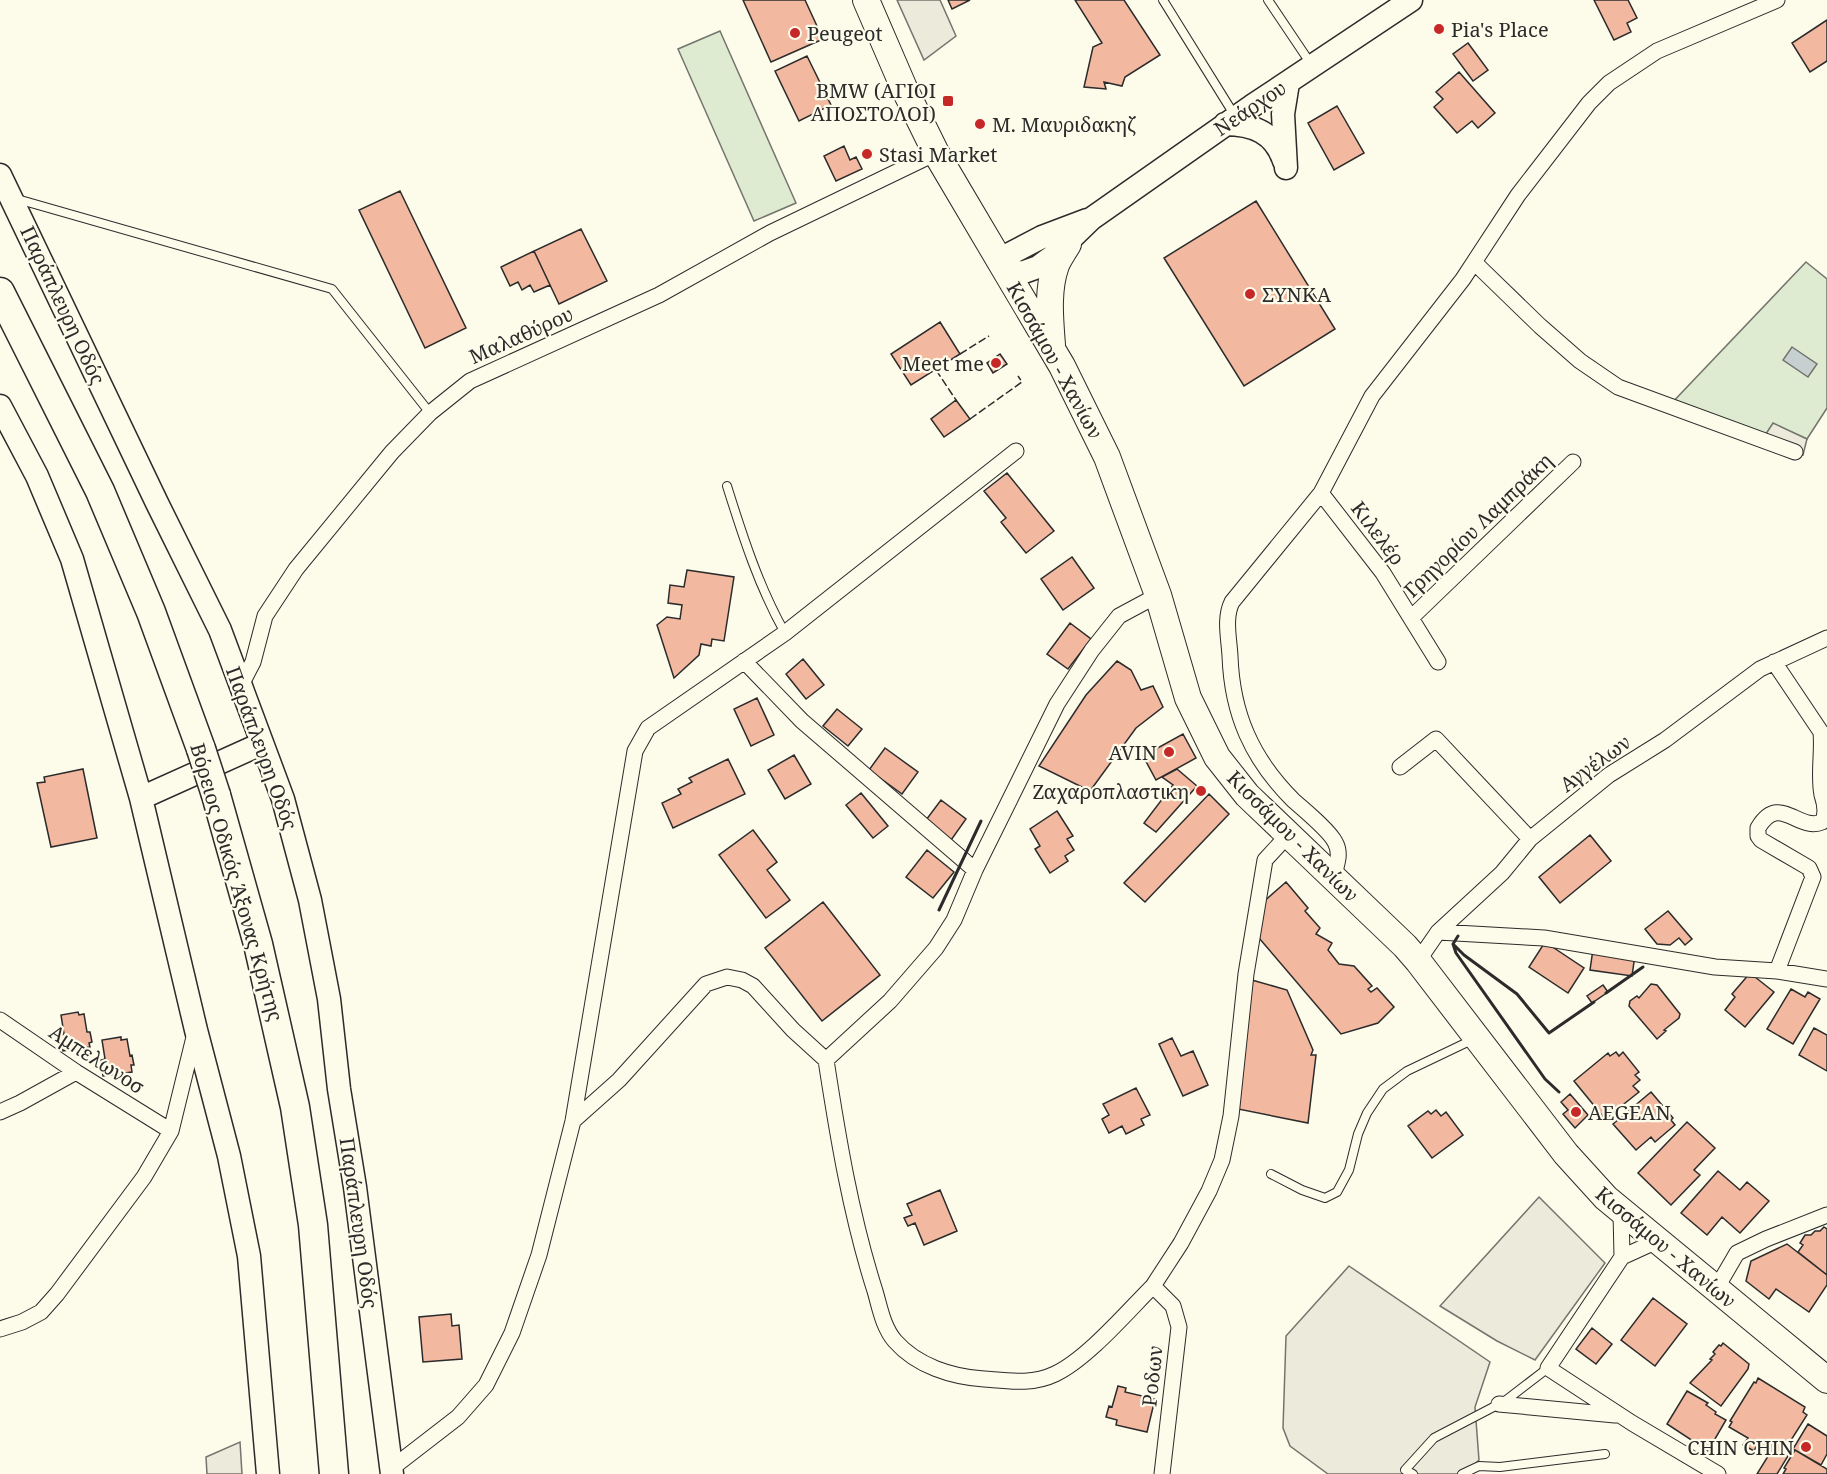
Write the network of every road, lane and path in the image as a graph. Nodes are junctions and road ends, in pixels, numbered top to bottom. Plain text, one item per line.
1 (866, 0) edge
2 (1163, 0) edge
3 (1269, 0) edge
4 (1411, 0) edge
5 (1777, 0) edge
6 (1758, 4) edge
7 (1312, 65) junction
8 (1288, 83) junction
9 (1230, 121) junction
10 (936, 153) junction
11 (0, 175) edge
12 (13, 198) junction
13 (1063, 237) junction
14 (1474, 263) junction
15 (1002, 266) junction
16 (0, 292) edge
17 (1052, 348) junction
18 (0, 406) edge
19 (430, 413) junction
20 (1016, 451) dead end
21 (1795, 452) dead end
22 (1573, 462) dead end
23 (727, 486) dead end
24 (1321, 493) junction
25 (1158, 595) junction
26 (1412, 617) junction
27 (785, 633) junction
28 (1827, 638) edge
29 (744, 661) junction
30 (1438, 662) dead end
31 (1774, 662) junction
32 (240, 687) junction
33 (261, 744) junction
34 (1400, 767) dead end
35 (141, 798) junction
36 (1288, 834) junction
37 (1530, 839) junction
38 (975, 870) junction
39 (1333, 878) junction
40 (1438, 932) junction
41 (1418, 961) junction
42 (1777, 971) junction
43 (1827, 979) edge
44 (0, 1020) edge
45 (196, 1030) junction
46 (1478, 1037) junction
47 (826, 1060) junction
48 (76, 1072) junction
49 (0, 1112) edge
50 (573, 1121) junction
51 (171, 1131) junction
52 (1271, 1174) dead end
53 (1621, 1212) junction
54 (1827, 1215) edge
55 (1656, 1241) junction
56 (1622, 1257) junction
57 (1155, 1288) junction
58 (1716, 1289) junction
59 (0, 1329) edge
60 (1548, 1368) junction
61 (1827, 1380) edge
62 (1499, 1404) junction
63 (1618, 1415) junction
64 (1605, 1454) dead end
65 (392, 1471) edge
66 (268, 1474) edge
67 (334, 1474) edge
68 (1162, 1474) edge
69 (1413, 1474) edge
70 (1462, 1474) edge
71 (1718, 1474) edge

1 - 10 main road, Κισσάμου - Χανίων
2 - 9 lane
3 - 7 lane
4 - 7 street, Νεάρχου
5 - 6 street
6 - 14 street
7 - 8 street, Νεάρχου
8 - 9 street, Νεάρχου
8 - 9 street
9 - 13 street, Νεάρχου
10 - 15 main road, Κισσάμου - Χανίων
10 - 19 street, Μαλαθύρου
11 - 12 street, Παράπλευρη Οδός
12 - 19 lane
12 - 32 street, Παράπλευρη Οδός
13 - 15 street, Νεάρχου
13 - 17 main road
14 - 21 street
14 - 24 street
15 - 17 main road, Κισσάμου - Χανίων
16 - 67 highway, Βόρειος Οδικός Άξονας Κρήτης, bridge
17 - 25 main road, Κισσάμου - Χανίων
18 - 35 street
19 - 32 street, Μαλαθύρου
20 - 27 street
22 - 26 street, Γρηγορίου Λαμπράκη
23 - 27 lane
24 - 26 street, Κιλελέρ
24 - 39 street
25 - 36 main road, Κισσάμου - Χανίων
25 - 38 street
26 - 30 street, Κιλελέρ
27 - 29 street
28 - 31 street, Αγγέλων
29 - 38 street
29 - 50 street
31 - 37 street, Αγγέλων
31 - 42 street
32 - 33 street, Παράπλευρη Οδός
33 - 35 street
33 - 65 street, Παράπλευρη Οδός
34 - 37 street
35 - 45 street
36 - 39 main road, Κισσάμου - Χανίων
36 - 57 street
37 - 40 street, Αγγέλων
38 - 47 street
39 - 41 main road, Κισσάμου - Χανίων
40 - 41 street, Αγγέλων
40 - 42 street
41 - 46 main road, Κισσάμου - Χανίων
42 - 43 street
44 - 48 street, Αμπελωνοσ
45 - 51 street
45 - 66 street
46 - 52 lane
46 - 53 main road, Κισσάμου - Χανίων
47 - 50 street
47 - 57 street
48 - 49 street
48 - 51 street, Αμπελωνοσ
50 - 65 street
51 - 59 street
53 - 55 main road, Κισσάμου - Χανίων
53 - 56 street
54 - 58 street
55 - 56 street
55 - 58 main road, Κισσάμου - Χανίων
56 - 60 street
57 - 68 street, Ροδων
58 - 61 main road, Κισσάμου - Χανίων
60 - 62 lane
60 - 63 street
62 - 63 street
62 - 69 lane
63 - 71 street
64 - 70 lane

